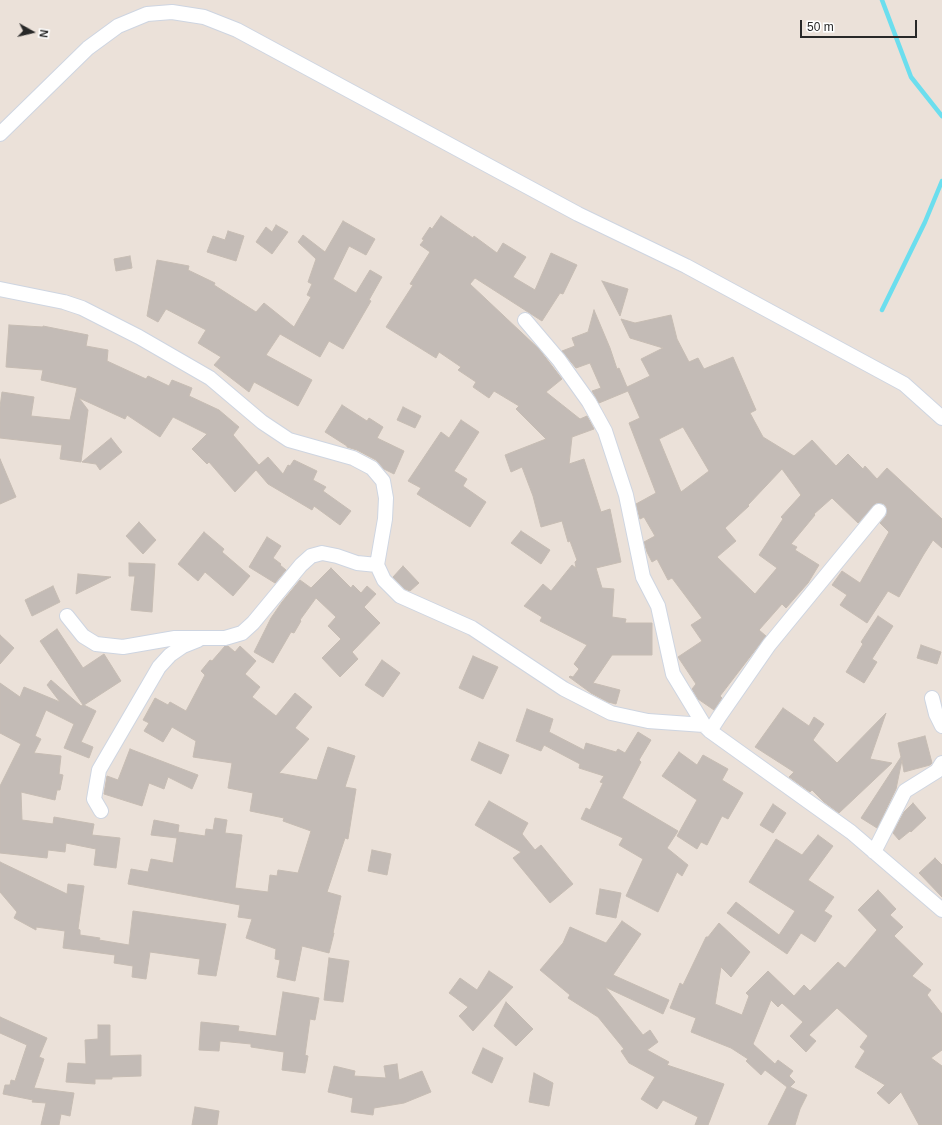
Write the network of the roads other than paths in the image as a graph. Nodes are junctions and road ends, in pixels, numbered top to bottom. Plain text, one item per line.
1 (0, 134) edge
2 (0, 289) edge
3 (525, 320) dead end
4 (942, 418) edge
5 (879, 511) dead end
6 (377, 565) junction
7 (67, 616) dead end
8 (204, 637) junction
9 (932, 698) dead end
10 (942, 726) edge
11 (707, 728) junction
12 (942, 763) edge
13 (101, 811) dead end
14 (874, 852) junction
15 (942, 910) edge

1 - 4 street
2 - 6 street
3 - 11 street
5 - 11 street
6 - 8 street
6 - 11 street
7 - 8 street
8 - 13 street
9 - 10 street
11 - 14 street
12 - 14 street
14 - 15 street

